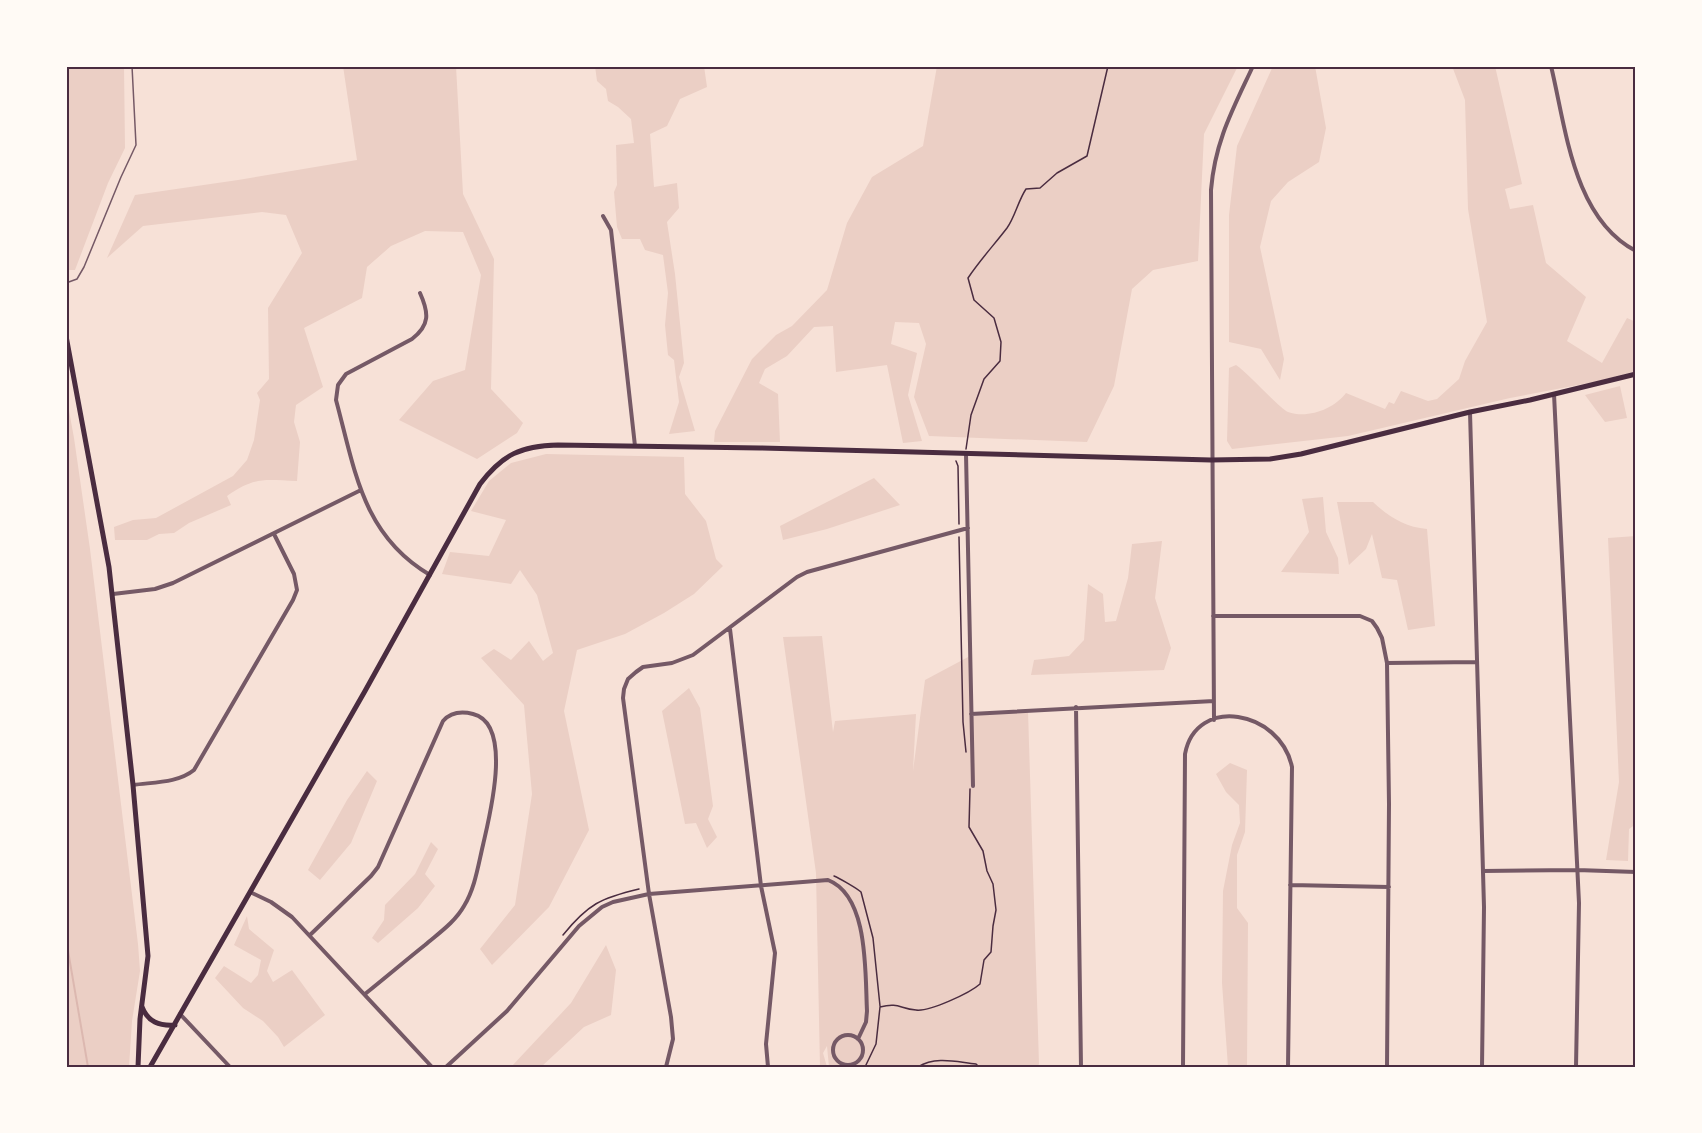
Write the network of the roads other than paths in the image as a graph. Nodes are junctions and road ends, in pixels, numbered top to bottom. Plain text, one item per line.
1 (132, 66) edge
2 (1253, 66) edge
3 (1551, 66) edge
4 (603, 216) dead end
5 (1636, 251) edge
6 (66, 283) edge
7 (420, 293) dead end
8 (66, 336) edge
9 (1636, 374) edge
10 (1554, 394) junction
11 (1470, 412) junction
12 (635, 447) junction
13 (966, 454) junction
14 (1211, 460) junction
15 (361, 490) junction
16 (968, 528) junction
17 (274, 534) junction
18 (430, 576) junction
19 (113, 594) junction
20 (1213, 616) junction
21 (730, 629) junction
22 (1477, 662) junction
23 (1387, 663) junction
24 (1214, 701) junction
25 (1076, 707) junction
26 (971, 714) junction
27 (1214, 720) junction
28 (134, 785) junction
29 (971, 787) road end
30 (1483, 870) junction
31 (1577, 870) junction
32 (1636, 872) edge
33 (1290, 885) junction
34 (761, 886) junction
35 (1389, 887) junction
36 (250, 892) junction
37 (649, 894) junction
38 (310, 935) junction
39 (365, 994) junction
40 (142, 1007) junction
41 (180, 1014) junction
42 (175, 1024) junction
43 (858, 1039) junction
44 (847, 1066) edge
45 (138, 1067) edge
46 (150, 1067) edge
47 (230, 1067) edge
48 (432, 1067) edge
49 (446, 1067) edge
50 (666, 1067) edge
51 (768, 1067) edge
52 (1081, 1067) edge
53 (1183, 1067) edge
54 (1288, 1067) edge
55 (1387, 1067) edge
56 (1482, 1067) edge
57 (1576, 1067) edge

1 - 6 lane
2 - 14 street
3 - 5 street
4 - 12 street
7 - 15 street
8 - 19 main road
9 - 10 main road
10 - 11 main road
10 - 31 street
11 - 14 main road
11 - 22 street
12 - 13 main road
12 - 18 main road
13 - 14 main road
13 - 16 street
14 - 20 street
15 - 17 street
15 - 18 street
16 - 21 street
16 - 26 street
17 - 19 street
17 - 28 street
18 - 36 main road
19 - 28 main road
20 - 23 street
20 - 24 street
21 - 34 street
21 - 37 street
22 - 23 street
22 - 30 street
23 - 35 street
24 - 25 street
24 - 27 street
25 - 26 street
25 - 52 street
26 - 29 street
27 - 33 street
27 - 53 street
28 - 40 main road
30 - 31 street
30 - 56 street
31 - 32 street
31 - 57 street
33 - 35 street
33 - 54 street
34 - 37 street
34 - 43 street
34 - 51 street
35 - 55 street
36 - 38 street
36 - 41 main road
37 - 49 street
37 - 50 street
38 - 39 street
38 - 39 street
39 - 48 street
40 - 42 main road
40 - 45 main road
41 - 42 main road
41 - 47 street
42 - 46 main road
43 - 44 street
43 - 44 street

